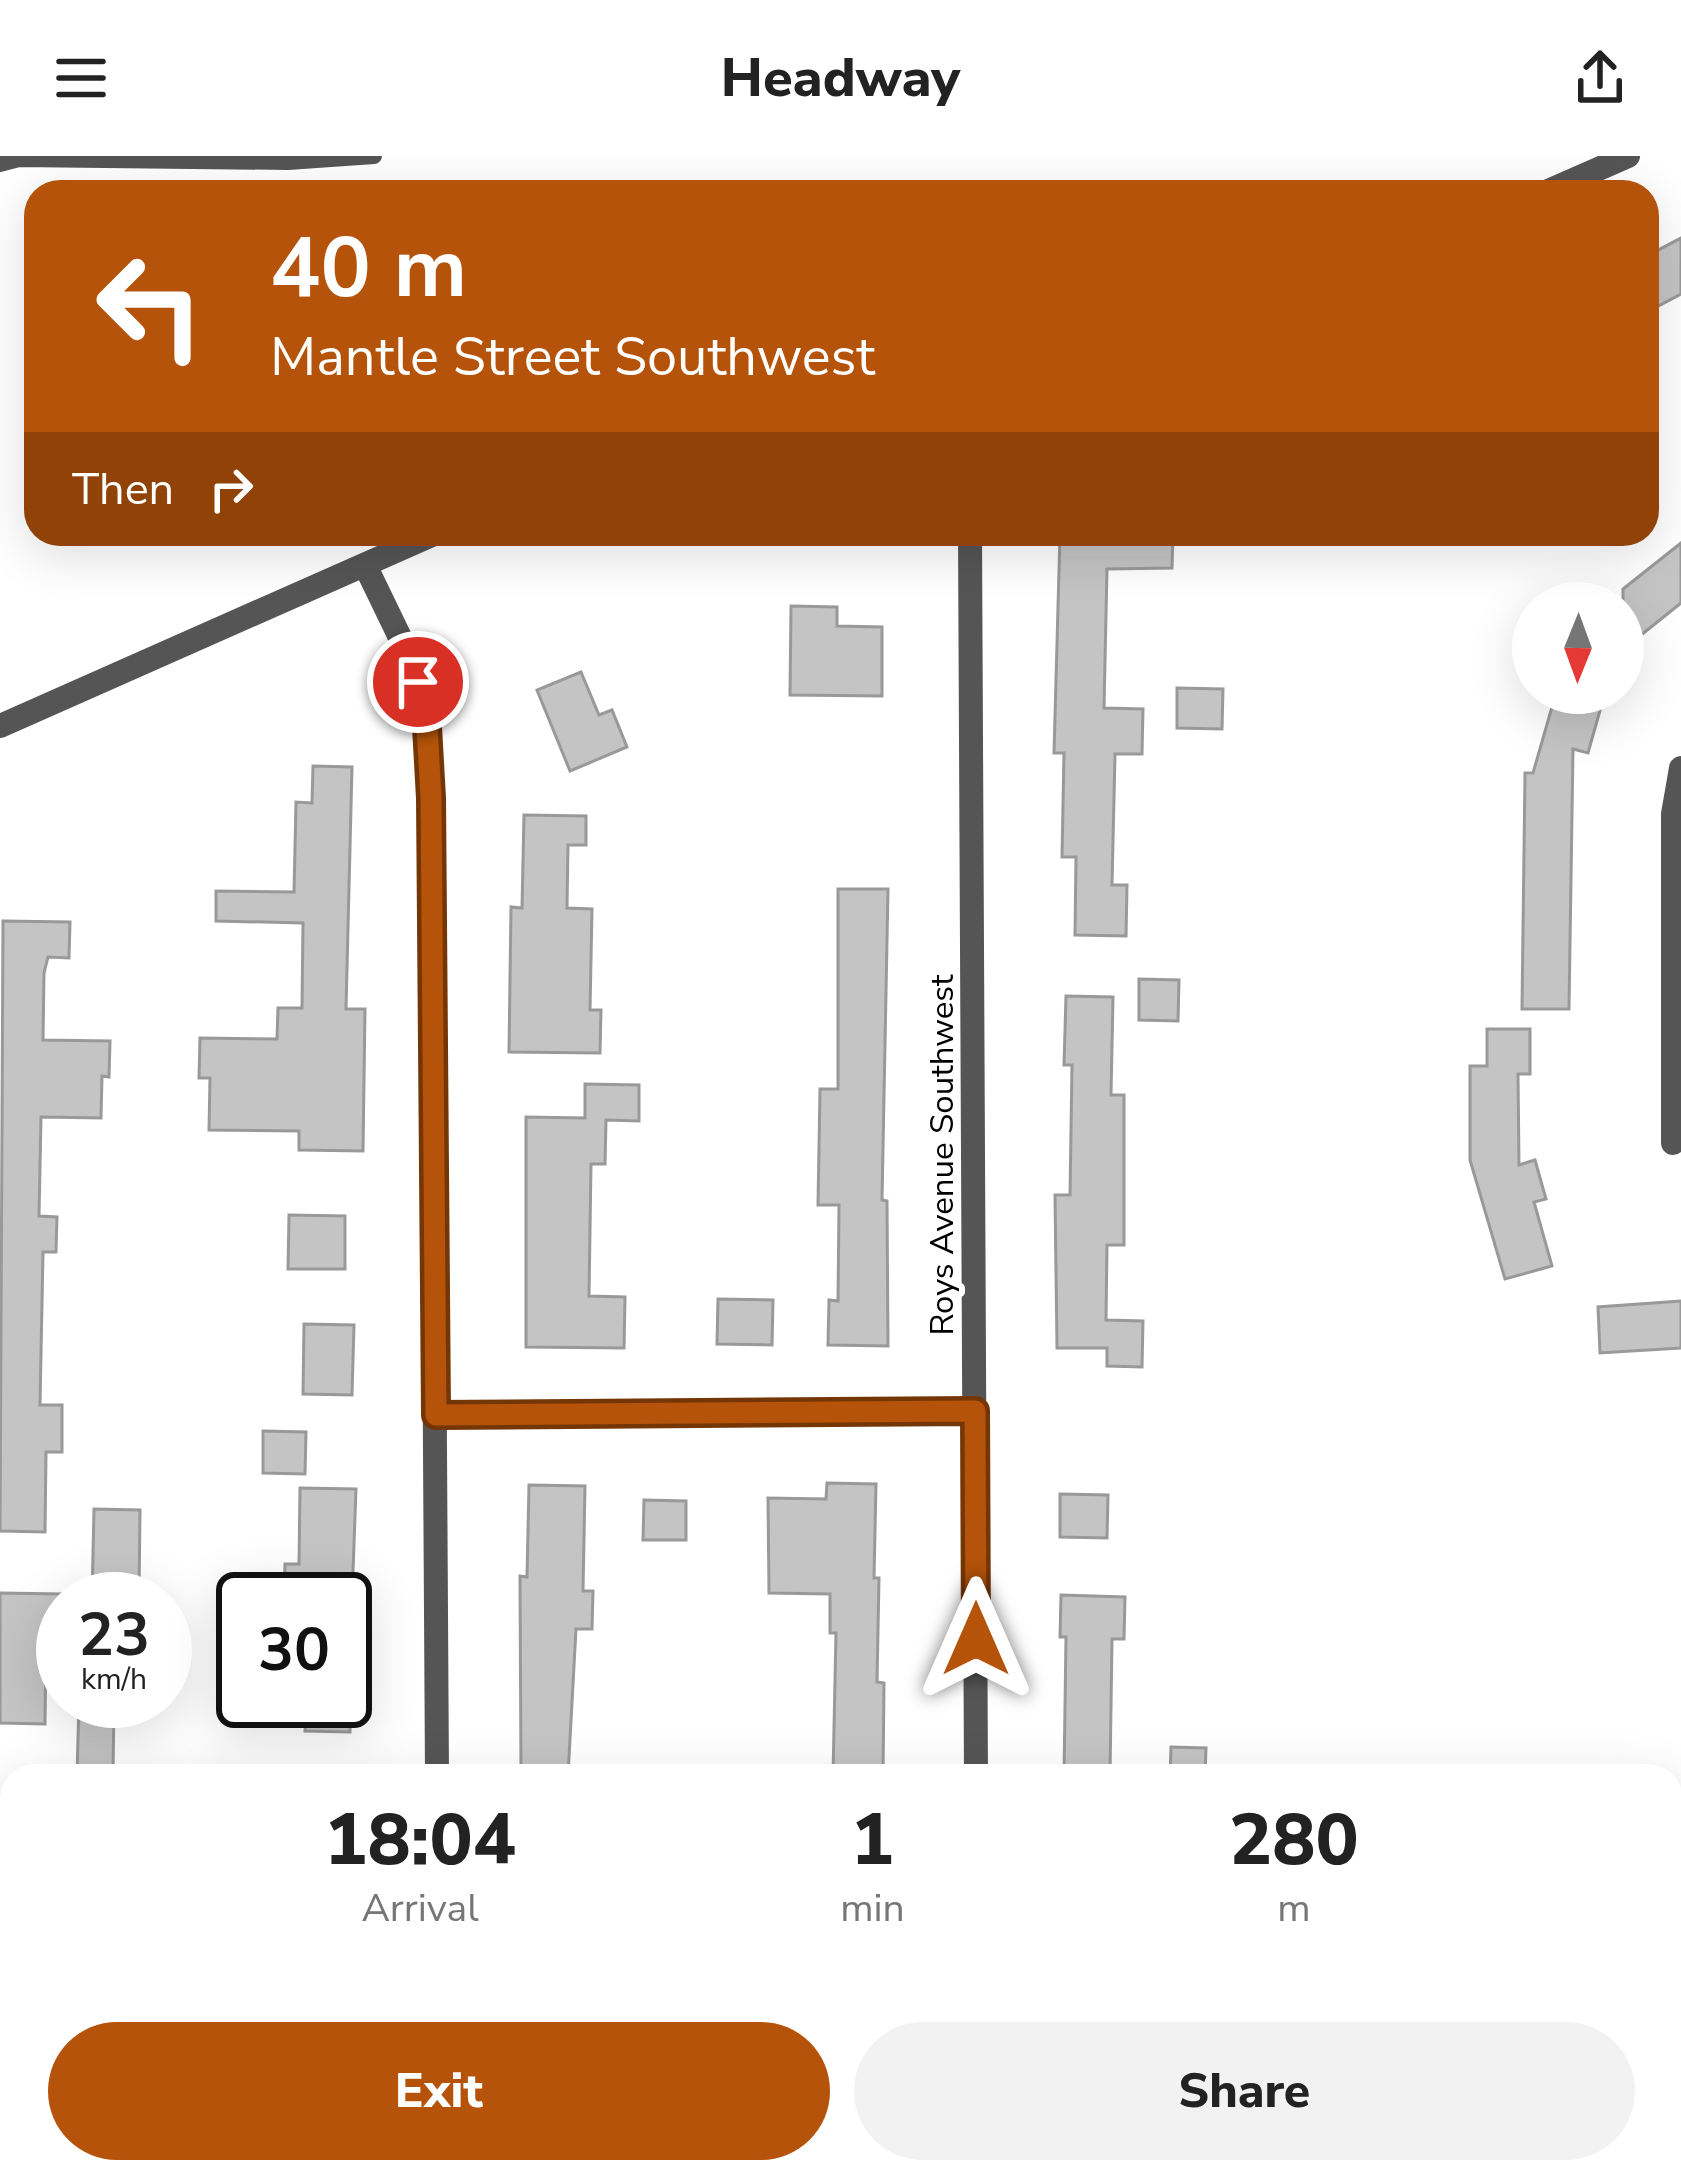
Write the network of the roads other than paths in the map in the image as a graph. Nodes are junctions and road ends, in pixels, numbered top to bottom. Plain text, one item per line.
1 (359, 156) edge
2 (374, 156) edge
3 (1628, 156) edge
4 (19, 157) edge
5 (180, 158) edge
6 (0, 164) edge
7 (1573, 180) edge
8 (407, 546) edge
9 (970, 546) edge
10 (365, 565) junction
11 (0, 726) edge
12 (1681, 768) edge
13 (1673, 1143) dead end
14 (975, 1411) junction
15 (436, 1415) junction
16 (436, 1764) edge
17 (976, 1764) edge

1 - 2 lane
1 - 5 lane
3 - 7 street
4 - 5 lane
4 - 6 lane
8 - 10 street
9 - 14 street, Roys Avenue Southwest
10 - 11 street
10 - 15 street
12 - 13 street
14 - 15 street
14 - 17 street, Roys Avenue Southwest
15 - 16 street

